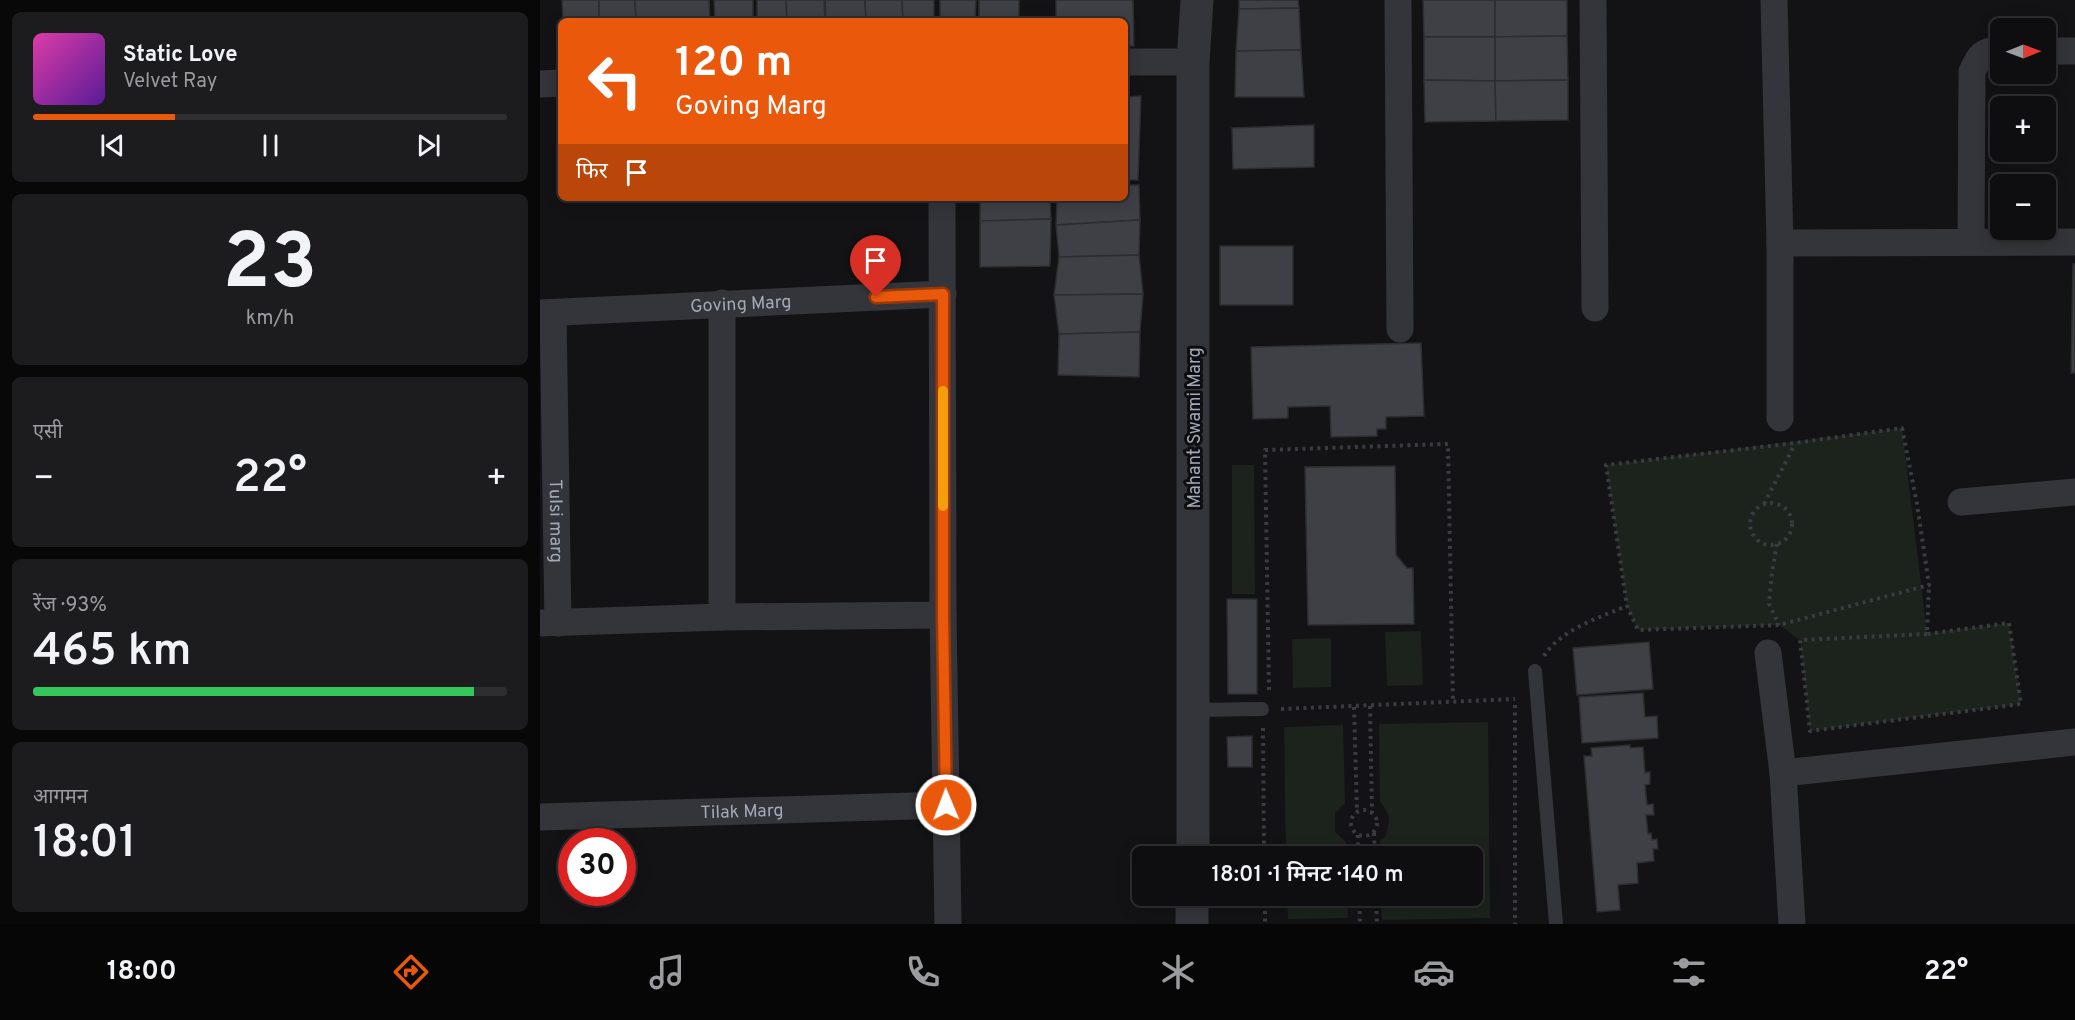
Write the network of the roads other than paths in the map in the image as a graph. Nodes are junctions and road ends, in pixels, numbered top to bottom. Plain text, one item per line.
1 (1197, 0) edge
2 (1398, 0) edge
3 (1593, 0) edge
4 (1774, 0) edge
5 (1990, 51) edge
6 (2056, 51) edge
7 (2075, 51) edge
8 (1128, 62) edge
9 (1193, 62) junction
10 (558, 83) edge
11 (540, 84) edge
12 (942, 201) edge
13 (1971, 241) junction
14 (2075, 242) edge
15 (1780, 243) junction
16 (943, 294) junction
17 (722, 303) junction
18 (1595, 308) dead end
19 (546, 313) edge
20 (1400, 329) dead end
21 (1780, 418) dead end
22 (2075, 492) edge
23 (1962, 502) dead end
24 (943, 615) junction
25 (722, 617) junction
26 (549, 623) edge
27 (1768, 653) dead end
28 (1535, 670) road end
29 (1266, 709) road end
30 (1194, 710) junction
31 (2075, 742) edge
32 (1783, 773) junction
33 (946, 805) junction
34 (540, 817) edge
35 (1193, 846) edge
36 (1192, 906) edge
37 (948, 924) edge
38 (1192, 924) edge
39 (1556, 924) edge
40 (1792, 924) edge

1 - 9 street, Mahant Swami Marg
2 - 20 street
3 - 18 street
4 - 15 street
5 - 13 street
6 - 7 street
8 - 9 street
9 - 30 street, Mahant Swami Marg
10 - 11 street
12 - 16 street
13 - 14 street
13 - 15 street
15 - 21 street
16 - 17 street, Goving Marg
16 - 24 street
17 - 19 street, Goving Marg
17 - 25 street
19 - 26 street, Tulsi marg
22 - 23 street
24 - 25 street
24 - 33 street
25 - 26 street
27 - 32 street
28 - 39 lane
29 - 30 lane
30 - 35 street, Mahant Swami Marg
31 - 32 street
32 - 40 street
33 - 34 street, Tilak Marg
33 - 37 street
36 - 38 street

